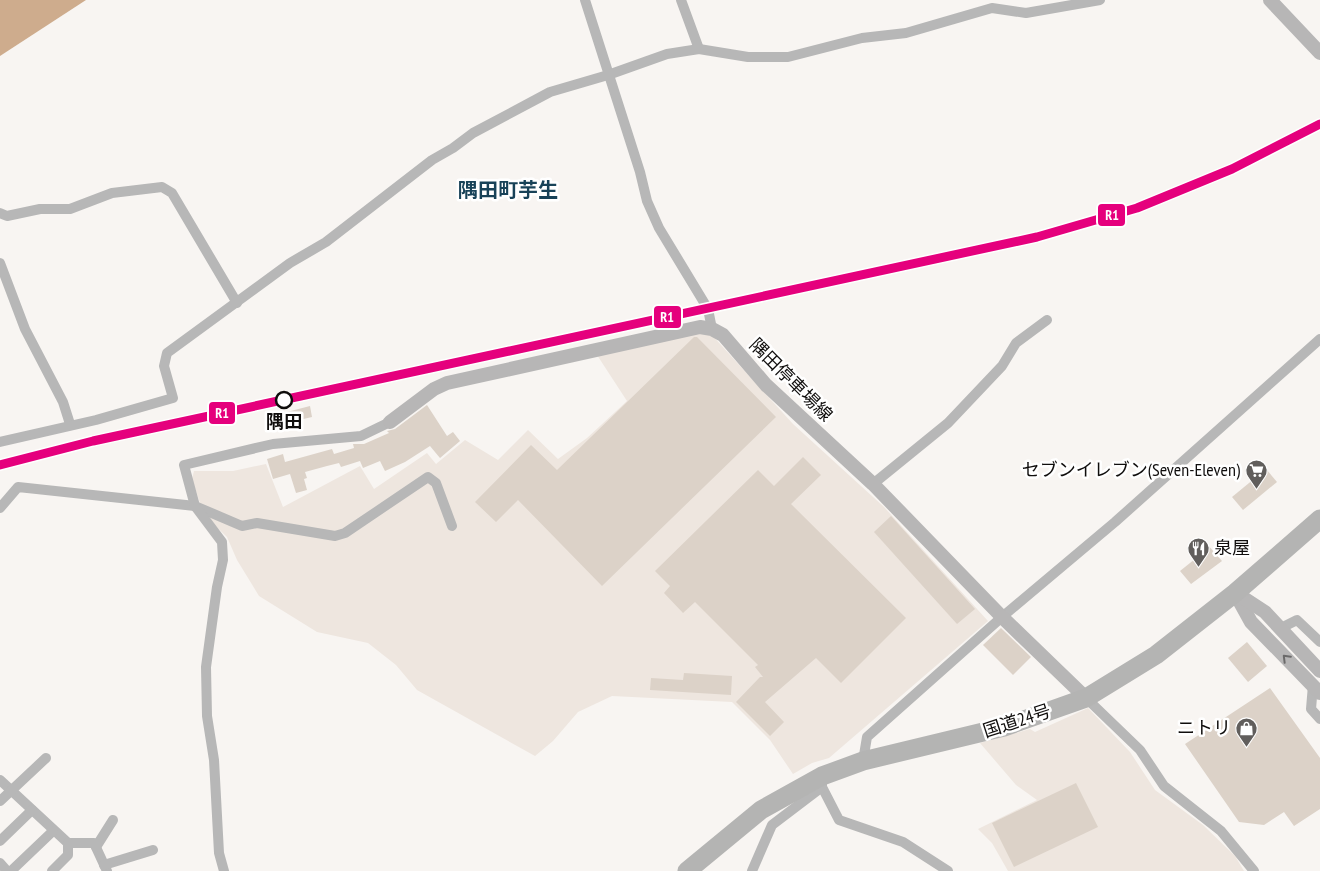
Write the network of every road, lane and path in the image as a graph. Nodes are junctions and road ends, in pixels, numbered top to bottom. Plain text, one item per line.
1 (585, 0) edge
2 (681, 0) edge
3 (1100, 0) edge
4 (1270, 0) edge
5 (699, 49) junction
6 (1320, 53) edge
7 (608, 75) junction
8 (0, 213) edge
9 (0, 262) edge
10 (237, 303) junction
11 (1047, 320) dead end
12 (712, 328) junction
13 (1320, 338) edge
14 (390, 422) joint
15 (70, 424) junction
16 (0, 442) edge
17 (873, 484) junction
18 (195, 506) junction
19 (0, 508) edge
20 (1320, 519) edge
21 (452, 526) dead end
22 (1235, 592) junction
23 (1002, 617) junction
24 (1279, 629) junction
25 (1320, 642) edge
26 (1320, 671) edge
27 (1316, 689) edge
28 (1086, 698) junction
29 (1320, 719) edge
30 (46, 758) dead end
31 (863, 761) junction
32 (0, 780) edge
33 (822, 781) junction
34 (11, 791) junction
35 (0, 801) edge
36 (32, 810) junction
37 (113, 820) dead end
38 (53, 831) junction
39 (0, 841) edge
40 (68, 843) junction
41 (96, 847) junction
42 (154, 850) dead end
43 (0, 863) edge
44 (105, 868) edge
45 (7, 871) edge
46 (11, 871) edge
47 (52, 871) edge
48 (224, 871) edge
49 (687, 871) edge
50 (752, 871) edge
51 (948, 871) edge
52 (1254, 871) edge

1 - 7 street
2 - 5 street
3 - 5 street
4 - 6 main road
5 - 7 street
7 - 10 street
7 - 12 street
8 - 10 street
9 - 15 street
10 - 15 street
11 - 17 street
12 - 14 main road
12 - 17 main road, 隅田停車場線
13 - 23 street
14 - 18 street
15 - 16 street
17 - 23 main road, 隅田停車場線
18 - 19 street
18 - 21 street
18 - 48 street
20 - 22 highway, 国道24号
22 - 24 main road
27 -> 22 main road
22 - 28 highway, 国道24号
23 - 28 main road, 隅田停車場線
23 - 31 street
24 - 25 street
24 - 26 main road
27 - 29 street
28 - 31 highway, 国道24号
28 - 52 street
30 - 34 street
31 - 33 highway, 国道24号
32 - 34 street
33 - 49 highway, 国道24号
33 - 50 street
33 - 51 street
34 - 35 street
34 - 36 street
36 - 38 street
36 - 39 street
37 - 41 street
38 - 40 street
38 - 46 street
40 - 41 street
40 - 47 street
41 - 44 street
42 - 44 street
43 - 45 street

